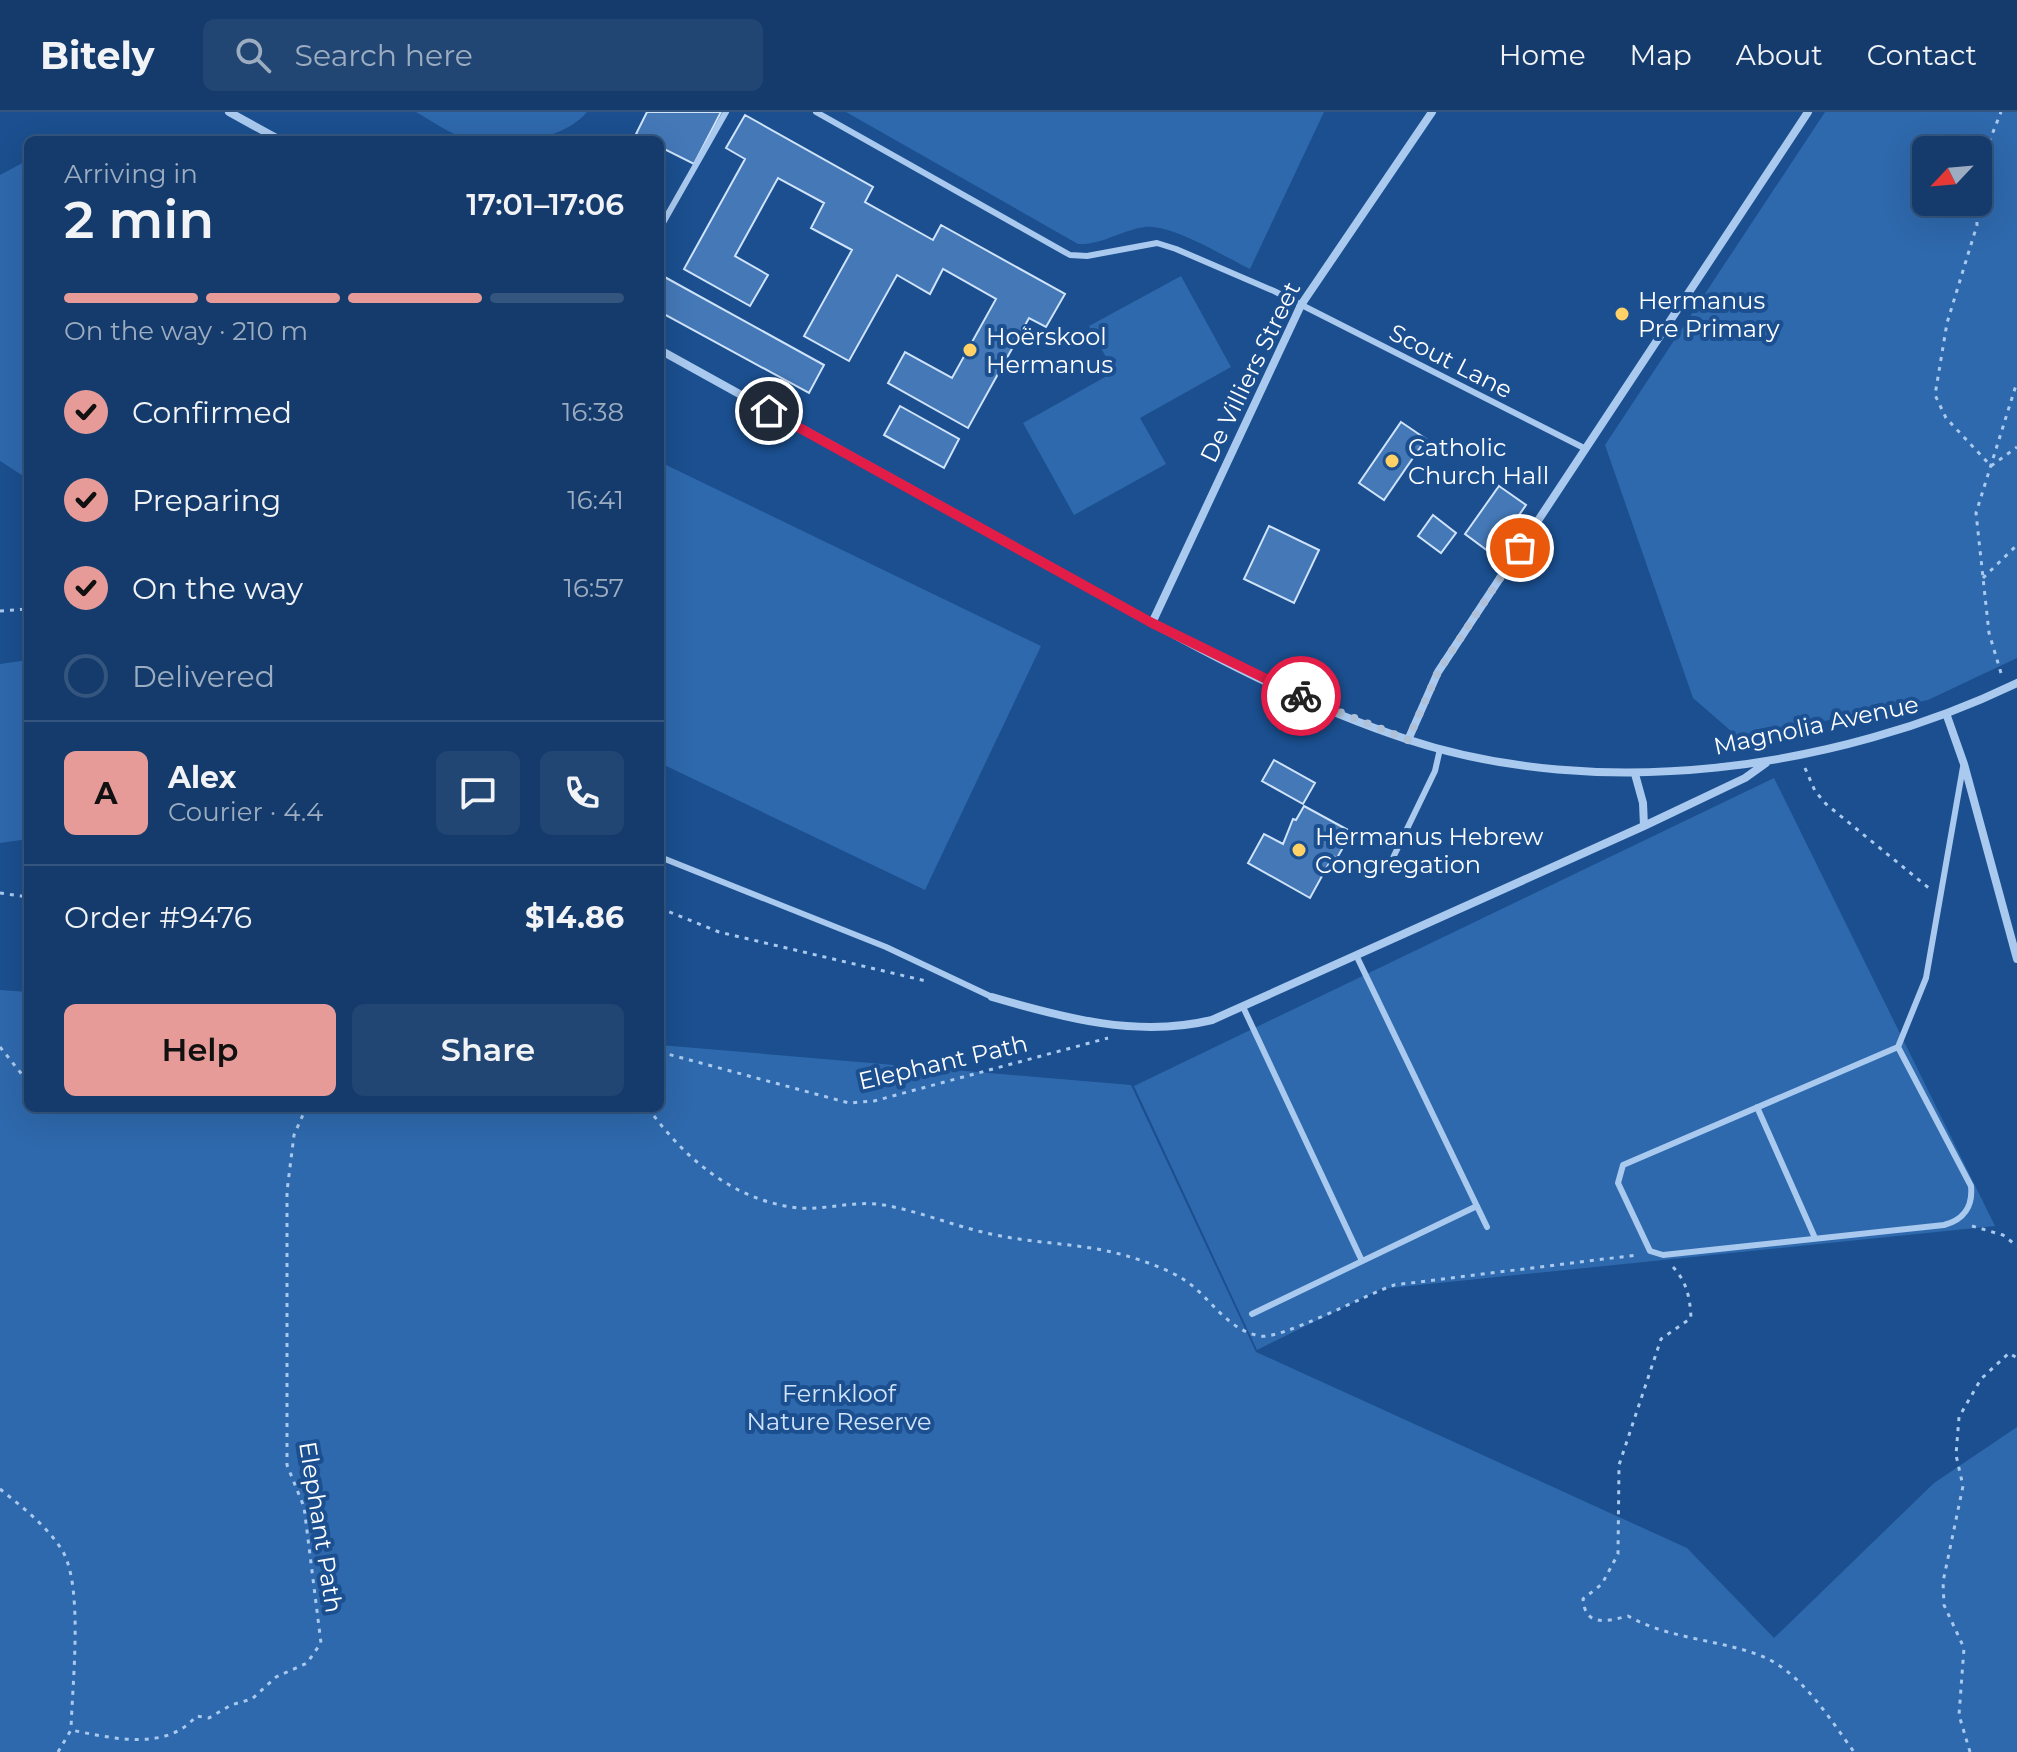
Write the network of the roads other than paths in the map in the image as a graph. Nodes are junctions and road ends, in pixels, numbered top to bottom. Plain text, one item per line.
1 (229, 112) edge
2 (726, 112) edge
3 (816, 112) edge
4 (1432, 112) edge
5 (1808, 112) edge
6 (273, 136) edge
7 (664, 221) edge
8 (1301, 305) junction
9 (664, 352) edge
10 (1586, 449) junction
11 (1152, 623) junction
12 (2017, 683) edge
13 (1947, 716) junction
14 (1408, 740) junction
15 (1440, 749) junction
16 (1770, 760) junction
17 (1964, 764) junction
18 (1635, 774) junction
19 (1644, 826) junction
20 (664, 859) edge
21 (1389, 866) dead end
22 (1357, 957) junction
23 (2017, 959) edge
24 (992, 997) joint
25 (1244, 1009) junction
26 (1898, 1047) junction
27 (1757, 1107) junction
28 (1477, 1206) junction
29 (1487, 1227) dead end
30 (1815, 1238) junction
31 (1362, 1261) junction
32 (1252, 1314) dead end

1 - 6 street
2 - 7 lane
3 - 8 lane, Scout Lane
4 - 8 street, De Villiers Street
5 - 10 street
8 - 10 lane, Scout Lane
8 - 11 street, De Villiers Street
9 - 11 street, Magnolia Avenue
10 - 14 street
11 - 14 street, Magnolia Avenue
12 - 13 street, Magnolia Avenue
13 - 16 street, Magnolia Avenue
13 - 17 street
14 - 15 street, Magnolia Avenue
15 - 18 street, Magnolia Avenue
15 - 21 lane
16 - 18 street, Magnolia Avenue
16 - 19 street
17 - 23 street
17 - 26 lane
18 - 19 street
19 - 22 street
20 - 24 lane
22 - 25 street
22 - 28 lane
24 - 25 street
25 - 31 lane
26 - 27 lane
26 - 30 lane
27 - 30 lane
27 - 30 lane
28 - 29 lane
28 - 31 lane
31 - 32 lane

